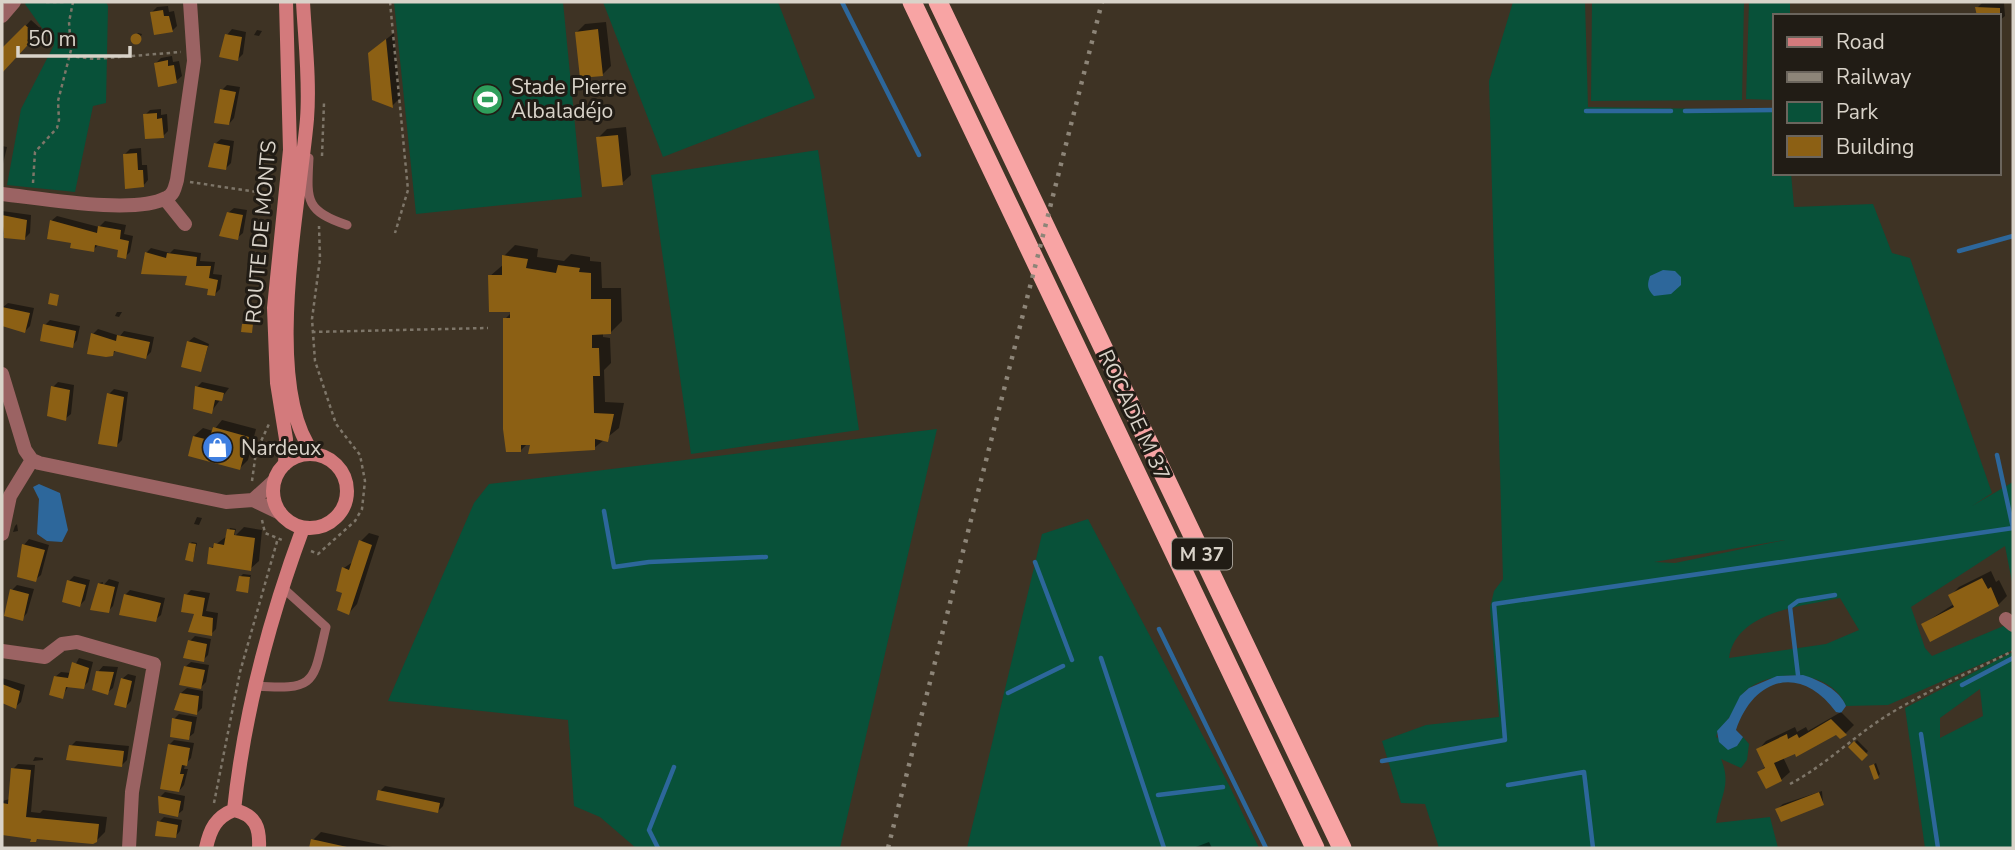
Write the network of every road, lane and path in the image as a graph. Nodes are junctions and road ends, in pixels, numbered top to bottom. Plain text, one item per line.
1 (14, 2) edge
2 (46, 2) edge
3 (66, 2) edge
4 (73, 2) edge
5 (190, 2) edge
6 (286, 2) edge
7 (303, 2) edge
8 (390, 2) edge
9 (938, 2) edge
10 (914, 6) edge
11 (2, 16) edge
12 (194, 51) junction
13 (69, 55) junction
14 (323, 97) dead end
15 (307, 118) junction
16 (321, 162) dead end
17 (177, 180) junction
18 (2, 194) edge
19 (275, 195) dead end
20 (33, 197) junction
21 (165, 199) junction
22 (319, 214) junction
23 (185, 224) dead end
24 (346, 225) dead end
25 (395, 233) dead end
26 (488, 328) dead end
27 (312, 332) junction
28 (2, 374) edge
29 (314, 454) junction
30 (32, 460) junction
31 (285, 464) junction
32 (274, 481) junction
33 (6, 495) edge
34 (253, 500) junction
35 (280, 513) junction
36 (303, 528) junction
37 (2, 534) edge
38 (278, 538) dead end
39 (318, 554) dead end
40 (283, 588) junction
41 (2013, 650) edge
42 (2, 651) edge
43 (256, 686) junction
44 (1790, 784) dead end
45 (211, 809) dead end
46 (234, 810) junction
47 (129, 848) edge
48 (206, 848) edge
49 (259, 848) edge
50 (1315, 848) edge
51 (1342, 848) edge

1 - 11 street
2 - 3 path
4 - 13 path
5 - 12 street
6 - 31 main road, ROUTE DE MONTS
7 - 15 main road, ROUTE DE MONTS
8 - 25 path
9 - 51 highway, ROCADE M 37 / M 37
10 - 50 highway, ROCADE M 37 / M 37
12 - 13 path
12 - 17 street
13 - 20 path
14 - 16 path
15 - 22 lane
15 - 29 main road, ROUTE DE MONTS
17 - 19 path
17 - 21 street
18 - 20 street
20 - 21 street
21 - 23 street
22 - 24 lane
22 - 27 path
26 - 27 path
27 - 39 path
28 - 30 street
29 - 31 main road
29 - 36 main road
30 - 33 street
30 - 34 street
31 - 32 main road
32 - 34 street
32 - 35 main road
33 - 37 street
34 - 35 street
35 - 36 main road
36 - 40 main road
38 - 45 path
40 - 43 main road
40 - 43 lane
41 - 44 path
42 - 47 street
43 - 46 main road
46 - 48 main road
46 - 49 main road

